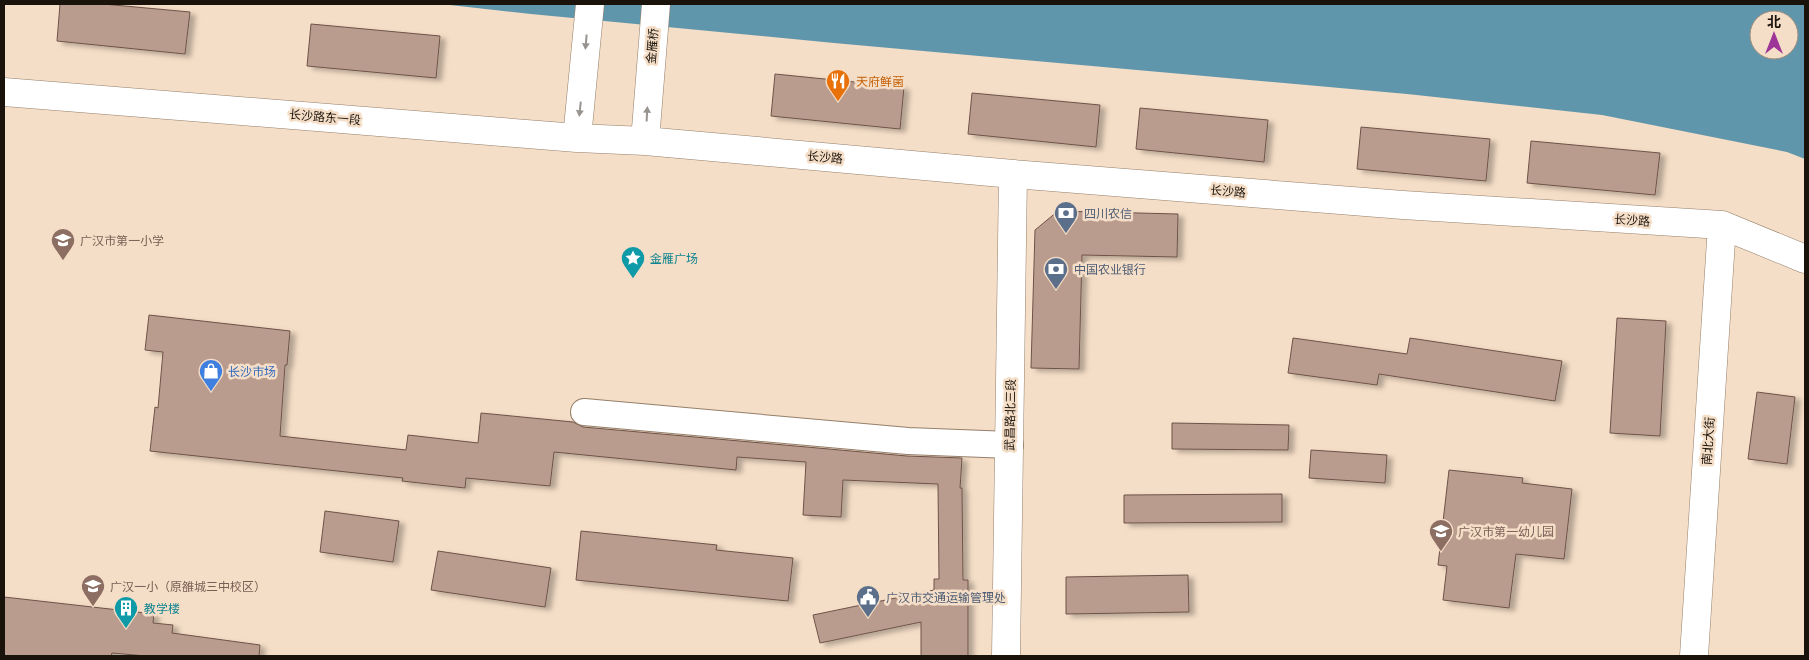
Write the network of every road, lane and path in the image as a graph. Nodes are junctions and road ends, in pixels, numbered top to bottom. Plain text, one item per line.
1 (590, 4) edge
2 (656, 4) edge
3 (4, 92) edge
4 (576, 138) junction
5 (646, 141) junction
6 (1013, 174) junction
7 (1722, 226) junction
8 (1805, 259) edge
9 (584, 412) dead end
10 (1010, 445) junction
11 (1006, 656) edge
12 (1694, 656) edge

1 -> 4 main road
5 -> 2 main road, 金雁桥
3 - 4 main road, 长沙路东一段
4 - 5 main road, 长沙路东一段
5 - 6 main road, 长沙路
6 - 7 main road, 长沙路
6 - 10 main road, 武昌路北三段
7 - 8 main road, 长沙路
7 - 12 main road, 南北大街
9 - 10 street
10 - 11 main road, 武昌路北三段

